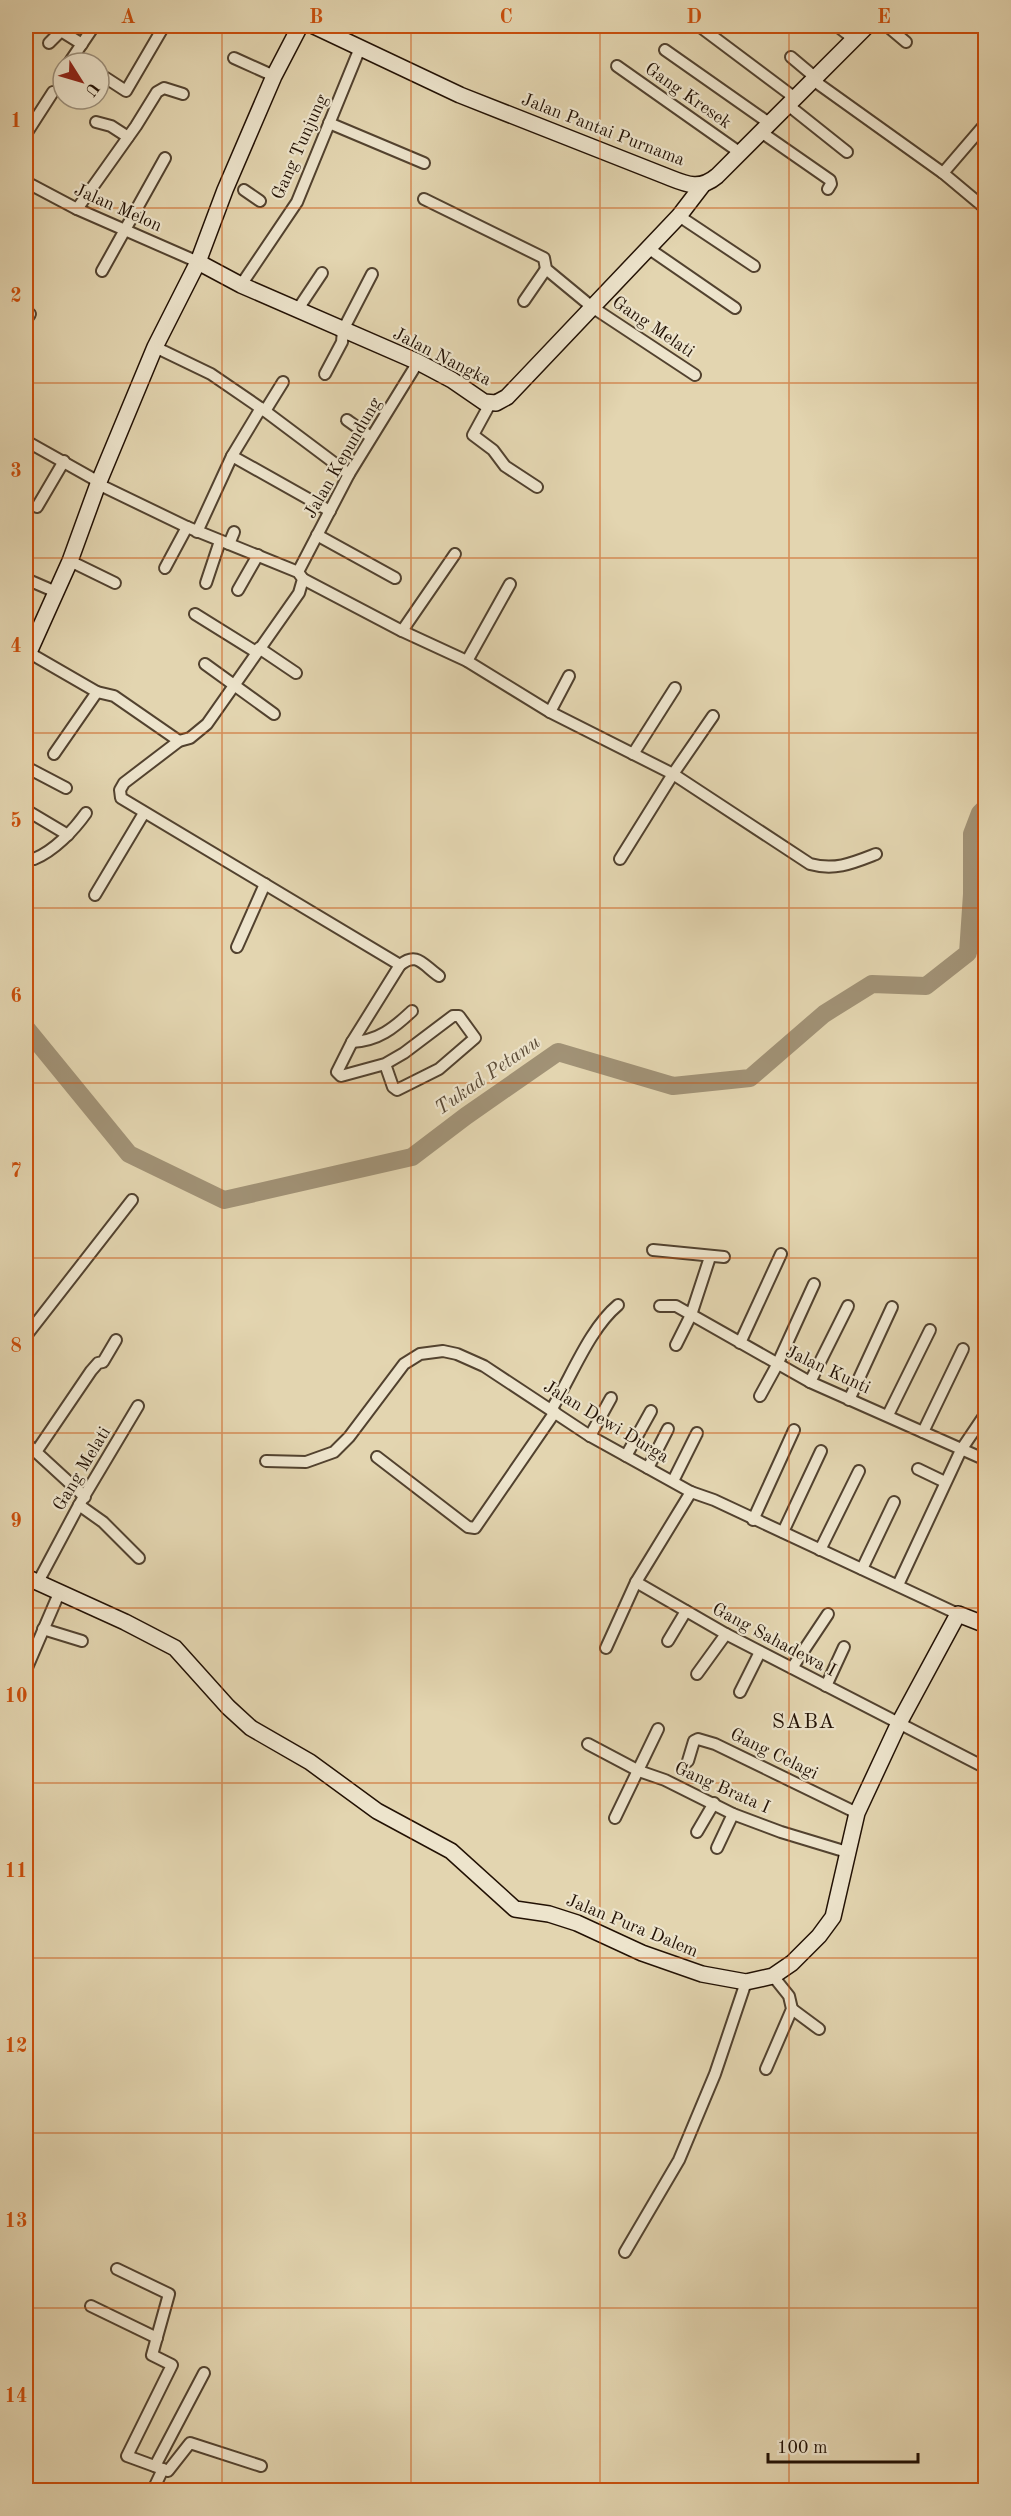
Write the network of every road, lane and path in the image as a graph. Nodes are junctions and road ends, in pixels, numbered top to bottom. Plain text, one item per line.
1 (94, 26) edge
2 (164, 26) edge
3 (300, 26) edge
4 (699, 26) edge
5 (837, 26) edge
6 (867, 26) edge
7 (887, 26) edge
8 (323, 27) edge
9 (854, 39) junction
10 (906, 42) dead end
11 (49, 44) dead end
12 (82, 44) junction
13 (360, 48) junction
14 (665, 50) dead end
15 (77, 51) edge
16 (791, 57) dead end
17 (234, 58) dead end
18 (617, 66) dead end
19 (274, 76) junction
20 (815, 79) junction
21 (111, 81) edge
22 (183, 94) dead end
23 (51, 95) edge
24 (792, 101) junction
25 (96, 122) dead end
26 (329, 123) junction
27 (986, 123) edge
28 (765, 128) junction
29 (26, 134) edge
30 (128, 137) junction
31 (739, 152) junction
32 (847, 152) dead end
33 (165, 158) dead end
34 (424, 163) dead end
35 (943, 173) junction
36 (27, 186) edge
37 (702, 186) junction
38 (828, 189) dead end
39 (244, 190) dead end
40 (424, 199) dead end
41 (260, 201) dead end
42 (77, 209) junction
43 (986, 209) edge
44 (679, 216) junction
45 (125, 230) junction
46 (648, 248) junction
47 (198, 262) junction
48 (754, 266) dead end
49 (546, 269) junction
50 (102, 271) dead end
51 (322, 273) dead end
52 (372, 274) dead end
53 (240, 285) junction
54 (524, 301) dead end
55 (592, 307) junction
56 (735, 308) dead end
57 (298, 309) junction
58 (343, 330) junction
59 (155, 347) junction
60 (417, 362) junction
61 (325, 374) dead end
62 (695, 375) dead end
63 (283, 382) dead end
64 (491, 402) junction
65 (263, 409) junction
66 (347, 420) dead end
67 (371, 437) junction
68 (26, 441) edge
69 (232, 456) junction
70 (64, 461) junction
71 (350, 474) junction
72 (98, 483) junction
73 (537, 487) dead end
74 (37, 507) dead end
75 (330, 511) junction
76 (187, 527) junction
77 (198, 532) junction
78 (234, 532) dead end
79 (317, 535) junction
80 (224, 543) junction
81 (455, 554) dead end
82 (258, 555) junction
83 (70, 561) junction
84 (165, 568) dead end
85 (301, 576) junction
86 (394, 578) dead end
87 (26, 579) edge
88 (115, 583) dead end
89 (206, 583) dead end
90 (510, 584) dead end
91 (238, 590) dead end
92 (56, 592) junction
93 (195, 614) dead end
94 (402, 631) junction
95 (257, 650) junction
96 (27, 654) edge
97 (467, 661) junction
98 (205, 664) dead end
99 (296, 673) dead end
100 (569, 676) dead end
101 (235, 687) junction
102 (675, 688) dead end
103 (97, 692) junction
104 (550, 712) junction
105 (274, 714) dead end
106 (713, 716) dead end
107 (179, 741) junction
108 (54, 754) dead end
109 (633, 754) junction
110 (26, 767) edge
111 (673, 774) junction
112 (66, 788) dead end
113 (26, 810) edge
114 (86, 813) dead end
115 (144, 813) junction
116 (68, 835) junction
117 (876, 854) dead end
118 (26, 855) edge
119 (620, 859) dead end
120 (265, 884) junction
121 (95, 895) dead end
122 (237, 947) dead end
123 (400, 965) junction
124 (439, 976) dead end
125 (412, 1011) dead end
126 (352, 1042) junction
127 (385, 1064) junction
128 (132, 1200) dead end
129 (652, 1250) dead end
130 (781, 1254) dead end
131 (710, 1257) junction
132 (724, 1257) dead end
133 (814, 1284) dead end
134 (618, 1305) dead end
135 (660, 1306) dead end
136 (848, 1306) dead end
137 (892, 1307) dead end
138 (691, 1315) junction
139 (930, 1330) dead end
140 (26, 1336) edge
141 (116, 1340) dead end
142 (740, 1343) junction
143 (676, 1345) dead end
144 (963, 1350) dead end
145 (777, 1365) junction
146 (810, 1382) junction
147 (760, 1396) dead end
148 (610, 1398) dead end
149 (849, 1400) junction
150 (138, 1406) dead end
151 (553, 1411) junction
152 (651, 1411) dead end
153 (986, 1413) edge
154 (888, 1415) junction
155 (668, 1429) dead end
156 (794, 1430) dead end
157 (923, 1432) junction
158 (697, 1433) dead end
159 (590, 1436) junction
160 (26, 1443) edge
161 (961, 1450) junction
162 (821, 1451) dead end
163 (36, 1452) junction
164 (626, 1456) junction
165 (377, 1457) dead end
166 (986, 1460) edge
167 (266, 1461) dead end
168 (648, 1468) junction
169 (918, 1468) dead end
170 (859, 1471) dead end
171 (673, 1481) junction
172 (945, 1482) junction
173 (691, 1492) junction
174 (82, 1501) junction
175 (894, 1502) dead end
176 (753, 1520) junction
177 (783, 1532) junction
178 (820, 1550) junction
179 (139, 1558) dead end
180 (862, 1569) junction
181 (32, 1579) edge
182 (636, 1582) junction
183 (898, 1585) junction
184 (60, 1591) junction
185 (686, 1611) junction
186 (828, 1614) dead end
187 (958, 1614) junction
188 (986, 1625) edge
189 (43, 1629) junction
190 (726, 1634) junction
191 (82, 1641) dead end
192 (668, 1641) dead end
193 (844, 1647) dead end
194 (606, 1648) dead end
195 (760, 1652) junction
196 (792, 1668) junction
197 (26, 1670) edge
198 (697, 1674) dead end
199 (826, 1686) junction
200 (740, 1692) dead end
201 (898, 1725) junction
202 (658, 1729) dead end
203 (588, 1744) dead end
204 (688, 1761) dead end
205 (986, 1768) edge
206 (639, 1771) junction
207 (714, 1803) junction
208 (857, 1813) junction
209 (733, 1814) junction
210 (615, 1818) dead end
211 (697, 1832) dead end
212 (717, 1848) dead end
213 (847, 1852) junction
214 (773, 1976) junction
215 (746, 1982) junction
216 (792, 2010) junction
217 (819, 2029) dead end
218 (765, 2069) dead end
219 (625, 2252) dead end
220 (117, 2269) dead end
221 (91, 2306) dead end
222 (157, 2338) junction
223 (204, 2373) dead end
224 (261, 2466) dead end
225 (159, 2467) junction
226 (153, 2490) edge

1 - 12 street
2 - 21 street
3 - 19 street
4 - 24 street
5 - 9 street
6 - 9 street, Jalan Pantai Purnama
7 - 10 street
8 - 13 street, Jalan Pantai Purnama
9 - 20 street, Jalan Pantai Purnama
11 - 12 street
12 - 15 street
13 - 26 street, Gang Tunjung
13 - 37 street, Jalan Pantai Purnama
14 - 28 street
16 - 20 street
17 - 19 street
18 - 31 street, Gang Kresek
19 - 47 street
20 - 24 street, Jalan Pantai Purnama
20 - 35 street
22 - 30 street
23 - 29 street
24 - 28 street, Jalan Pantai Purnama
24 - 32 street
25 - 30 street
26 - 34 street
26 - 53 street, Gang Tunjung
27 - 35 street
28 - 31 street, Jalan Pantai Purnama
28 - 38 street
30 - 42 street
31 - 37 street, Jalan Pantai Purnama
33 - 45 street
35 - 43 street
36 - 42 street, Jalan Melon
37 - 44 street, Jalan Nangka
39 - 41 street
40 - 49 street, Gang Melati
42 - 45 street, Jalan Melon
44 - 46 street, Jalan Nangka
44 - 48 street
45 - 47 street, Jalan Melon
45 - 50 street
46 - 55 street, Jalan Nangka
46 - 56 street
47 - 53 street, Jalan Nangka
47 - 59 street
49 - 54 street
49 - 55 street, Gang Melati
51 - 57 street
52 - 58 street
53 - 57 street, Jalan Nangka
55 - 62 street, Gang Melati
55 - 64 street, Jalan Nangka
57 - 58 street, Jalan Nangka
58 - 60 street, Jalan Nangka
58 - 61 street
59 - 65 street
59 - 72 street
60 - 64 street, Jalan Nangka
60 - 67 street, Jalan Kepundung
63 - 65 street
64 - 73 street
65 - 69 street
65 - 71 street
66 - 67 street
67 - 71 street, Jalan Kepundung
68 - 70 street
69 - 75 street
69 - 77 street
70 - 72 street
70 - 74 street
71 - 75 street, Jalan Kepundung
72 - 76 street
72 - 83 street
75 - 79 street, Jalan Kepundung
76 - 77 street
76 - 84 street
77 - 80 street
78 - 80 street
79 - 85 street, Jalan Kepundung
79 - 86 street
80 - 82 street
80 - 89 street
81 - 94 street
82 - 85 street
82 - 91 street
83 - 88 street
83 - 92 street
85 - 94 street
85 - 95 street, Jalan Kepundung
87 - 92 street
90 - 97 street
92 - 96 street
93 - 95 street
94 - 97 street
95 - 99 street
95 - 101 street, Jalan Kepundung
96 - 103 street
97 - 104 street
98 - 101 street
100 - 104 street
101 - 105 street
101 - 107 street, Jalan Kepundung
102 - 109 street
103 - 107 street
103 - 108 street
104 - 109 street
106 - 111 street
107 - 115 street, Jalan Kepundung
109 - 111 street
110 - 112 street
111 - 117 street
111 - 119 street
113 - 116 street
114 - 116 street
115 - 120 street
115 - 121 street
116 - 118 street
120 - 122 street
120 - 123 street
123 - 124 street
123 - 126 street
125 - 126 street
126 - 127 street
127 - 127 street
128 - 140 street
129 - 131 street
130 - 142 street
131 - 132 street
131 - 138 street
133 - 145 street
134 - 151 street
135 - 138 street, Jalan Kunti
136 - 146 street
137 - 149 street
138 - 142 street, Jalan Kunti
138 - 143 street
139 - 154 street
141 - 163 street
142 - 145 street, Jalan Kunti
144 - 157 street
145 - 146 street, Jalan Kunti
145 - 147 street
146 - 149 street, Jalan Kunti
148 - 159 street
149 - 154 street, Jalan Kunti
150 - 174 street, Gang Melati
151 - 159 street, Jalan Dewi Durga
151 - 165 street
151 - 167 street, Jalan Dewi Durga
152 - 164 street
153 - 161 street
154 - 157 street, Jalan Kunti
155 - 168 street
156 - 176 street
157 - 161 street, Jalan Kunti
158 - 171 street
159 - 164 street, Jalan Dewi Durga
160 - 163 street
161 - 166 street, Jalan Kunti
161 - 172 street
162 - 177 street
163 - 174 street
164 - 168 street, Jalan Dewi Durga
168 - 171 street, Jalan Dewi Durga
169 - 172 street
170 - 178 street
171 - 173 street, Jalan Dewi Durga
172 - 183 street
173 - 176 street, Jalan Dewi Durga
173 - 182 street
174 - 179 street
174 - 181 street, Gang Melati
175 - 180 street
176 - 177 street, Jalan Dewi Durga
177 - 178 street, Jalan Dewi Durga
178 - 180 street, Jalan Dewi Durga
180 - 183 street, Jalan Dewi Durga
181 - 184 street, Jalan Pura Dalem
182 - 185 street, Gang Sahadewa I
182 - 194 street
183 - 187 street, Jalan Dewi Durga
184 - 189 street
184 - 215 street, Jalan Pura Dalem
185 - 190 street, Gang Sahadewa I
185 - 192 street
186 - 196 street
187 - 188 street
187 - 201 street, Jalan Pura Dalem
189 - 191 street
189 - 197 street
190 - 195 street, Gang Sahadewa I
190 - 198 street
193 - 199 street
195 - 196 street, Gang Sahadewa I
195 - 200 street
196 - 199 street, Gang Sahadewa I
199 - 201 street, Gang Sahadewa I
201 - 205 street, Gang Sahadewa I
201 - 208 street, Jalan Pura Dalem
202 - 206 street
203 - 206 street, Gang Brata I
204 - 208 street, Gang Celagi
206 - 207 street, Gang Brata I
206 - 210 street
207 - 209 street, Gang Brata I
207 - 211 street
208 - 213 street, Jalan Pura Dalem
209 - 212 street
209 - 213 street, Gang Brata I
213 - 214 street, Jalan Pura Dalem
214 - 215 street, Jalan Pura Dalem
214 - 216 street
215 - 219 street
216 - 217 street
216 - 218 street
220 - 222 street
221 - 222 street
222 - 225 street
223 - 225 street
224 - 225 street
225 - 226 street

